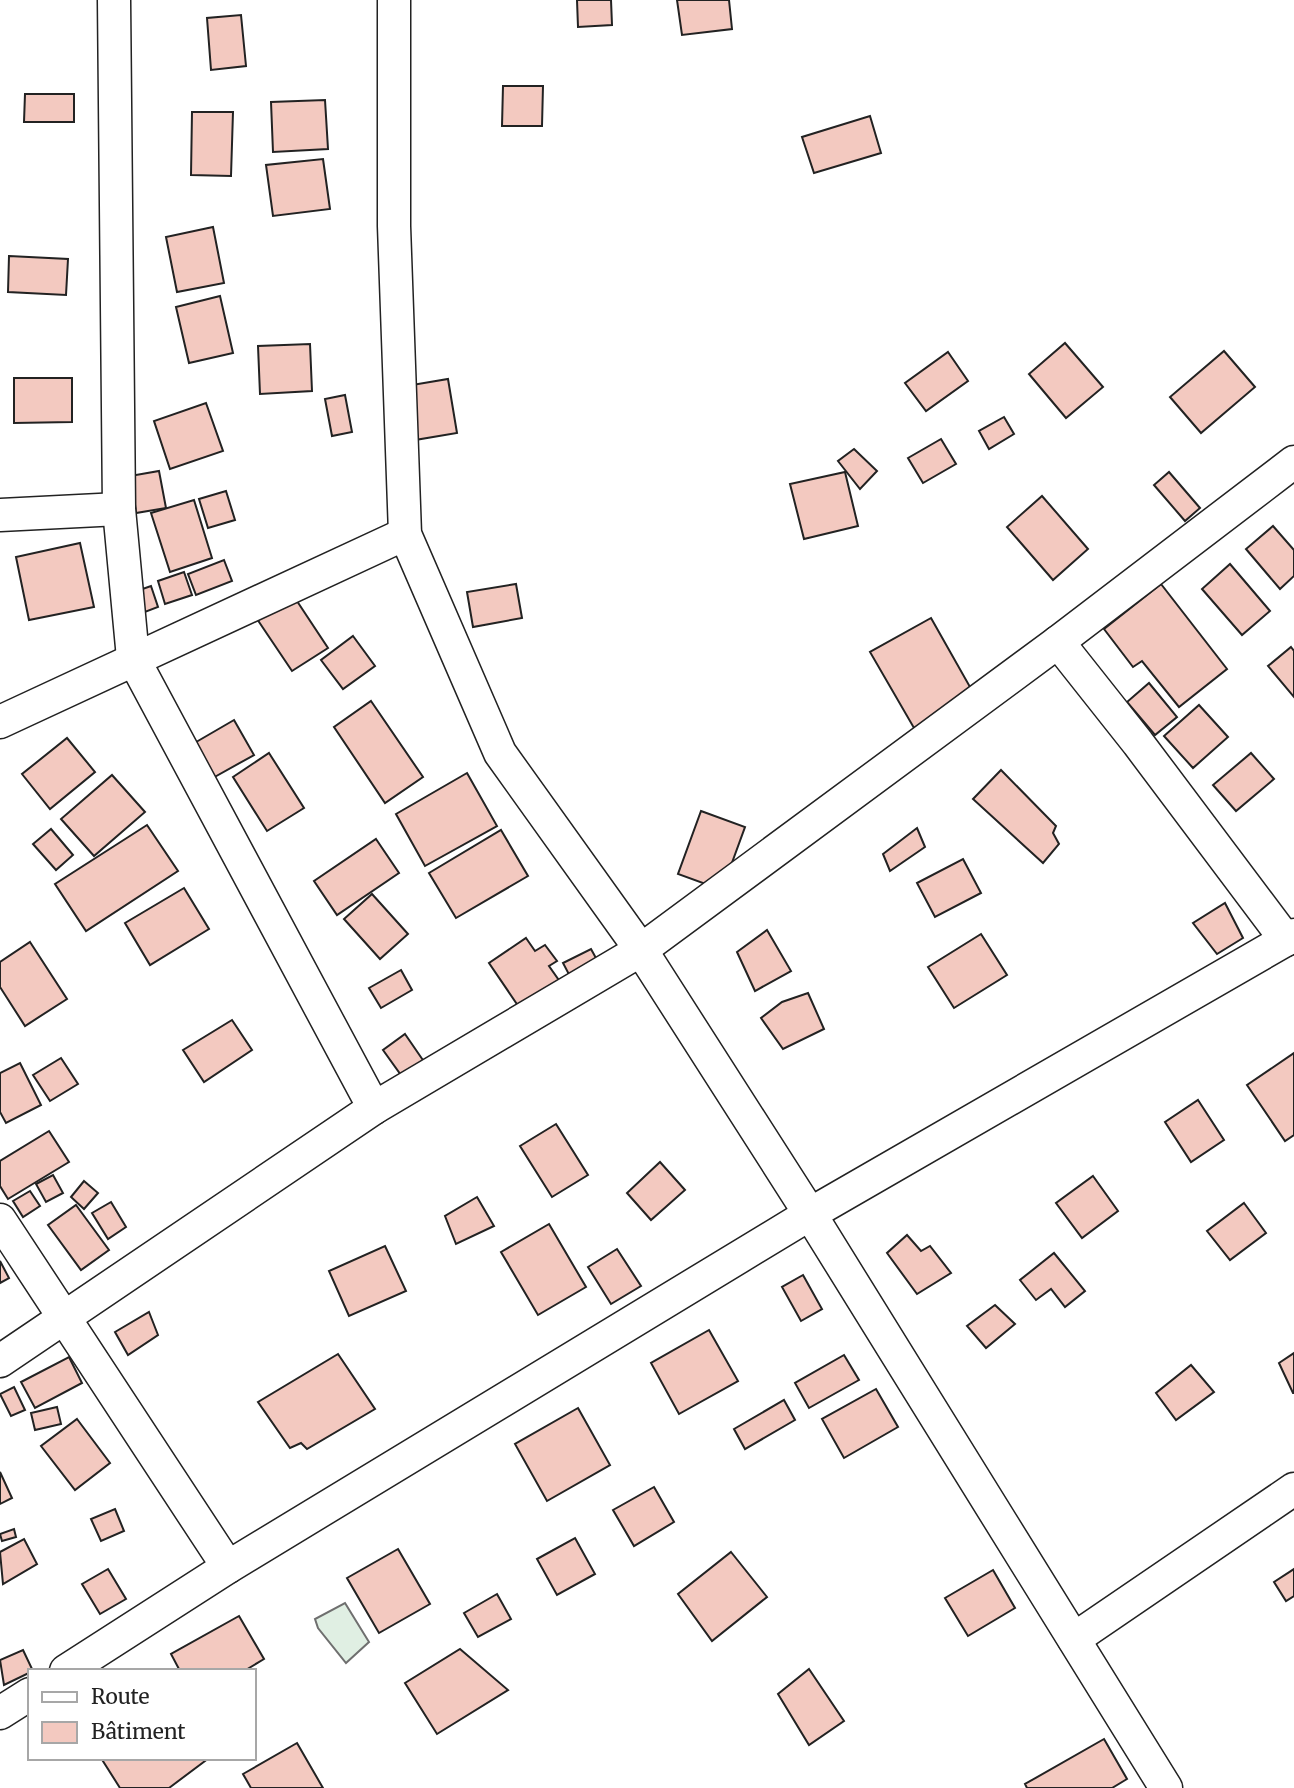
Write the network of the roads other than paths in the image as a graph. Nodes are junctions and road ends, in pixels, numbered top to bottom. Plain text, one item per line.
1 (114, 0) edge
2 (394, 0) edge
3 (1294, 462) edge
4 (119, 509) junction
5 (0, 515) edge
6 (405, 534) junction
7 (1058, 642) junction
8 (134, 658) junction
9 (0, 722) edge
10 (1290, 937) edge
11 (641, 950) junction
12 (374, 1108) junction
13 (810, 1214) junction
14 (0, 1220) edge
15 (64, 1320) junction
16 (0, 1361) edge
17 (1294, 1489) edge
18 (228, 1567) junction
19 (1074, 1639) junction
20 (69, 1669) edge
21 (28, 1695) edge
22 (0, 1713) edge
23 (1166, 1788) edge

1 - 4 street
2 - 6 street
3 - 7 street
4 - 5 street
4 - 8 street
6 - 8 street
6 - 11 street
7 - 10 street
7 - 11 street
8 - 9 street
8 - 12 street
10 - 13 street
11 - 12 street
11 - 13 street
12 - 15 street
13 - 18 street
13 - 19 street
14 - 15 street
15 - 16 street
15 - 18 street
17 - 19 street
18 - 20 street
19 - 23 street
21 - 22 street

